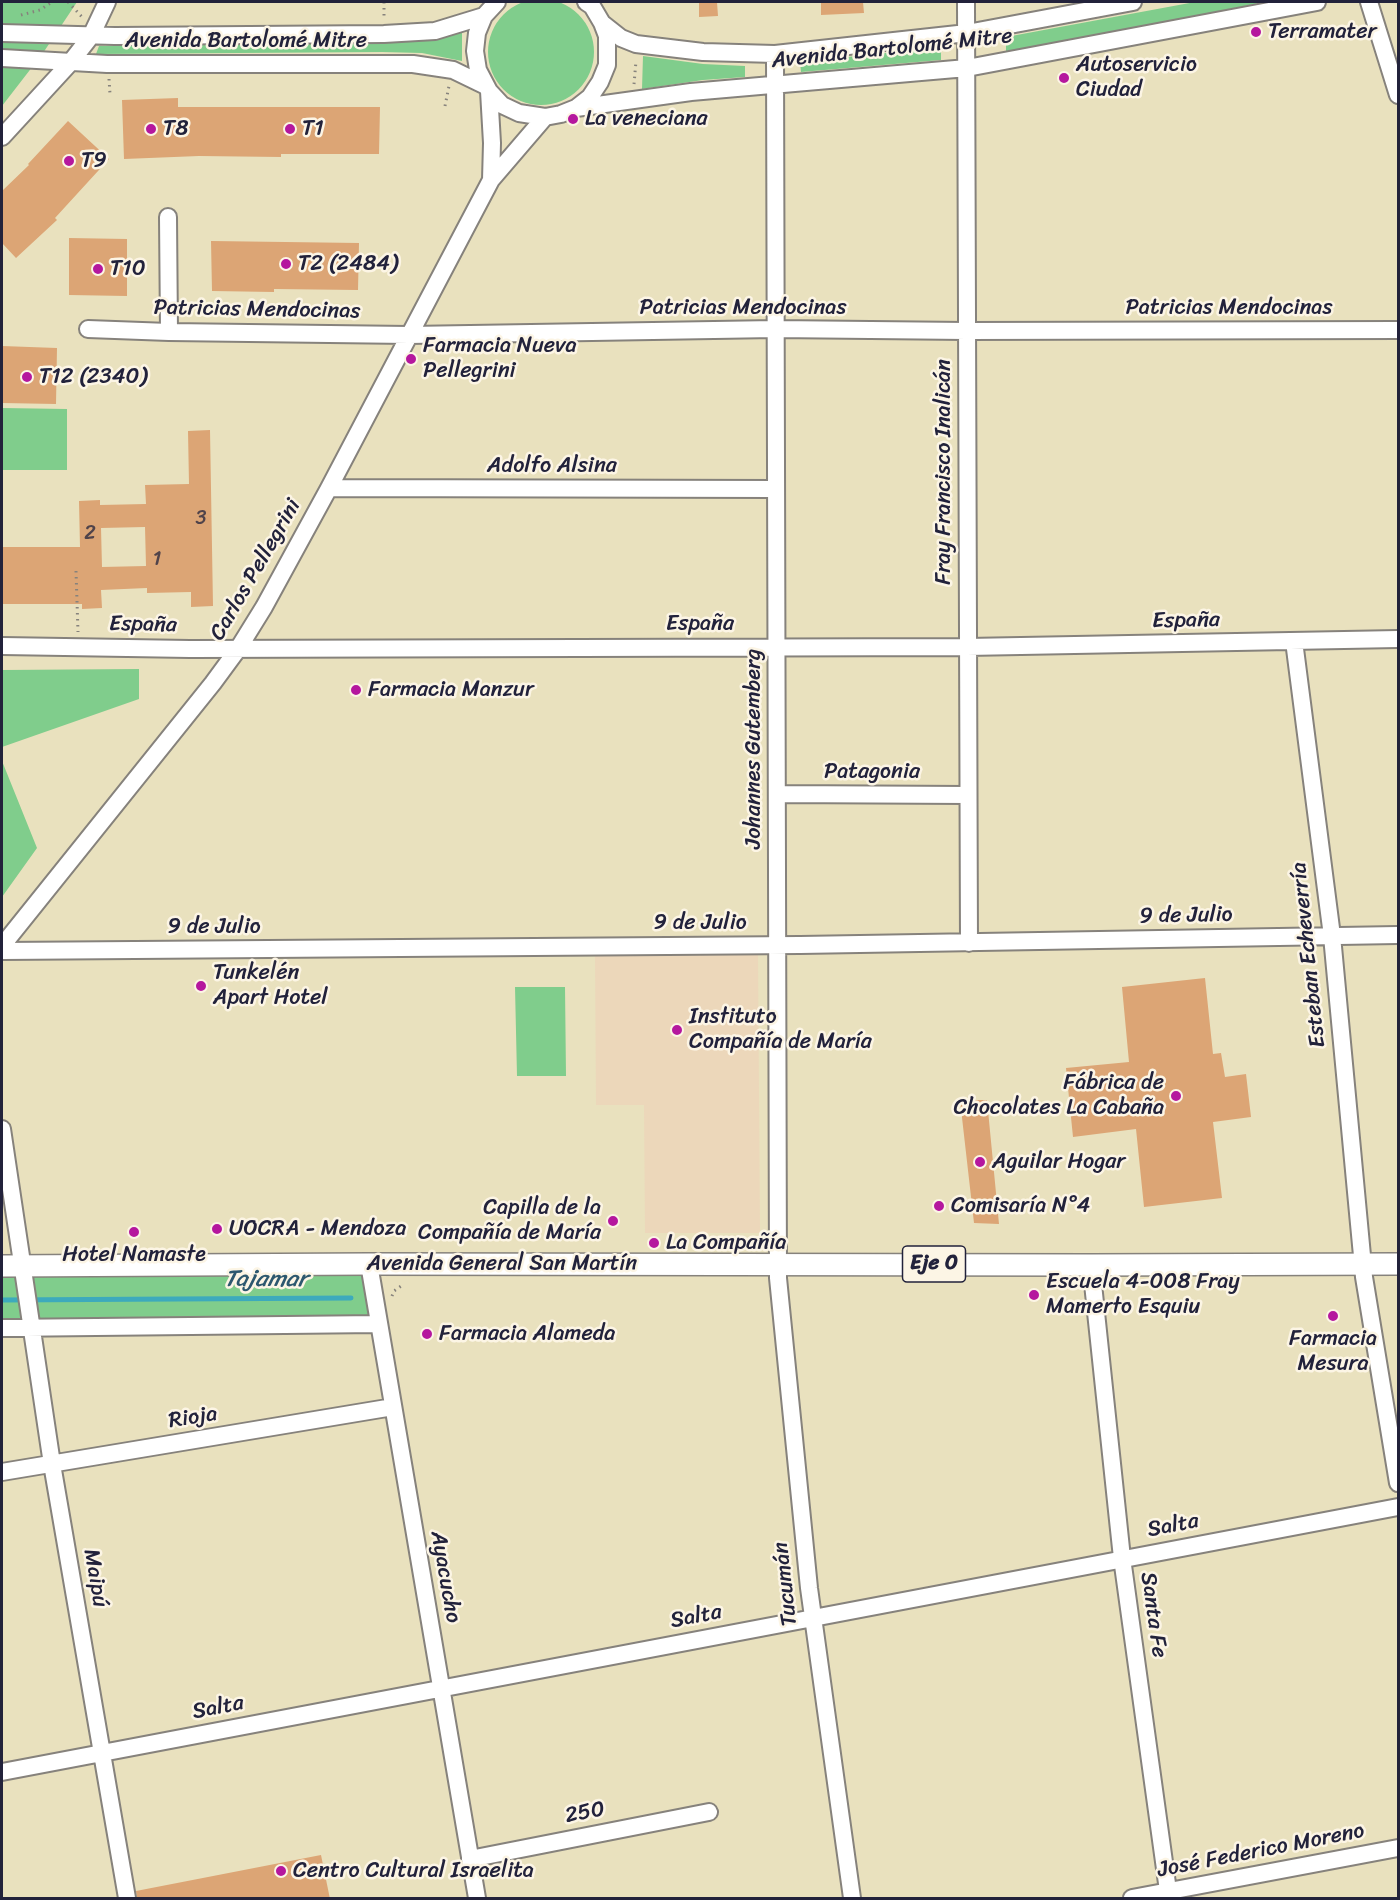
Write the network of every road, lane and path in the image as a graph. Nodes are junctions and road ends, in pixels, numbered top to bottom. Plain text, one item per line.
1 (52, 2) edge
2 (107, 2) edge
3 (497, 2) edge
4 (966, 2) edge
5 (1133, 2) edge
6 (1317, 2) edge
7 (1369, 2) edge
8 (589, 3) edge
9 (12, 16) dead end
10 (484, 16) junction
11 (602, 23) junction
12 (2, 33) edge
13 (967, 33) junction
14 (91, 36) junction
15 (636, 44) junction
16 (775, 54) junction
17 (2, 58) edge
18 (70, 63) junction
19 (967, 68) junction
20 (775, 84) junction
21 (487, 89) junction
22 (1398, 95) edge
23 (634, 100) junction
24 (576, 108) junction
25 (545, 117) junction
26 (3, 129) edge
27 (491, 180) junction
28 (168, 217) dead end
29 (88, 329) dead end
30 (775, 329) junction
31 (1398, 330) edge
32 (966, 331) junction
33 (170, 332) junction
34 (409, 334) junction
35 (329, 488) junction
36 (776, 489) junction
37 (76, 571) dead end
38 (1398, 639) edge
39 (1294, 641) junction
40 (2, 646) edge
41 (78, 646) junction
42 (775, 646) junction
43 (967, 647) junction
44 (238, 649) junction
45 (777, 794) junction
46 (968, 795) junction
47 (1398, 934) edge
48 (1332, 936) junction
49 (969, 943) junction
50 (777, 945) junction
51 (2, 946) edge
52 (2, 951) edge
53 (2, 1129) edge
54 (369, 1264) junction
55 (778, 1264) junction
56 (1363, 1264) junction
57 (1398, 1264) edge
58 (1091, 1265) junction
59 (12, 1266) edge
60 (412, 1283) dead end
61 (377, 1316) junction
62 (31, 1327) junction
63 (2, 1328) edge
64 (393, 1407) junction
65 (52, 1464) junction
66 (2, 1472) edge
67 (1398, 1483) edge
68 (1398, 1507) edge
69 (1122, 1558) junction
70 (813, 1618) junction
71 (441, 1689) junction
72 (103, 1753) junction
73 (2, 1772) edge
74 (709, 1812) dead end
75 (1398, 1848) edge
76 (470, 1859) junction
77 (1169, 1895) edge
78 (127, 1899) edge
79 (477, 1899) edge
80 (852, 1899) edge
81 (1132, 1899) edge

1 - 9 path
2 - 14 street
3 - 10 street
4 - 13 street, Fray Francisco Inalicán
5 - 13 street, Avenida Bartolomé Mitre
6 - 19 street, Avenida Bartolomé Mitre
7 - 22 street
8 - 11 street
10 - 14 street, Avenida Bartolomé Mitre
10 - 21 street, Carlos Pellegrini
11 - 15 street, Avenida Bartolomé Mitre
11 - 24 street
12 - 14 street, Avenida Bartolomé Mitre
13 - 16 street, Avenida Bartolomé Mitre
13 - 19 street, Fray Francisco Inalicán
14 - 18 street
15 - 16 street, Avenida Bartolomé Mitre
15 - 23 path
16 - 20 street, Johannes Gutemberg
17 - 18 street, Avenida Bartolomé Mitre
18 - 21 street, Avenida Bartolomé Mitre
18 - 26 street
19 - 20 street, Avenida Bartolomé Mitre
19 - 32 street, Fray Francisco Inalicán
20 - 23 street, Avenida Bartolomé Mitre
20 - 30 street, Johannes Gutemberg
21 - 25 street, Avenida Bartolomé Mitre
21 - 27 street, Carlos Pellegrini
23 - 24 street, Avenida Bartolomé Mitre
24 - 25 street, Avenida Bartolomé Mitre
25 - 27 street, Carlos Pellegrini
27 - 34 street, Carlos Pellegrini
28 - 33 street
29 - 33 street, Patricias Mendocinas
30 - 32 street, Patricias Mendocinas
30 - 34 street, Patricias Mendocinas
30 - 36 street, Johannes Gutemberg
31 - 32 street, Patricias Mendocinas
32 - 43 street, Fray Francisco Inalicán
33 - 34 street, Patricias Mendocinas
34 - 35 street, Carlos Pellegrini
35 - 36 street, Adolfo Alsina
35 - 44 street, Carlos Pellegrini
36 - 42 street, Johannes Gutemberg
37 - 41 path
38 - 39 street, España
39 - 43 street, España
39 - 48 street, Esteban Echeverría
40 - 41 street, España
41 - 44 street, España
42 - 43 street, España
42 - 44 street, España
42 - 45 street, Johannes Gutemberg
43 - 46 street, Fray Francisco Inalicán
44 - 51 street, Carlos Pellegrini
45 - 46 street, Patagonia
45 - 50 street, Johannes Gutemberg
46 - 49 street, Fray Francisco Inalicán
47 - 48 street, 9 de Julio
48 - 49 street, 9 de Julio
48 - 56 street, Esteban Echeverría
49 - 50 street, 9 de Julio
50 - 52 street, 9 de Julio
50 - 55 street, Johannes Gutemberg
53 - 59 street
54 - 55 main road, Avenida General San Martín / Eje 0
54 - 59 main road, Avenida General San Martín / Eje 0
54 - 61 street, Ayacucho
55 - 58 main road, Avenida General San Martín / Eje 0
55 - 70 street, Tucumán
56 - 57 main road, Avenida General San Martín / Eje 0
56 - 58 main road, Avenida General San Martín / Eje 0
56 - 67 street, Esteban Echeverría
58 - 69 street, Santa Fe
59 - 62 street, Maipú
60 - 61 path
61 - 62 street
61 - 64 street, Ayacucho
62 - 63 street
62 - 65 street, Maipú
64 - 65 street, Rioja
64 - 71 street, Ayacucho
65 - 66 street, Rioja
65 - 72 street, Maipú
68 - 69 street, Salta
69 - 70 street, Salta
69 - 77 street, Santa Fe
70 - 71 street, Salta
70 - 80 street, Tucumán
71 - 72 street, Salta
71 - 76 street, Ayacucho
72 - 73 street, Salta
72 - 78 street, Maipú
74 - 76 street, 250
75 - 77 street, José Federico Moreno
76 - 79 street, Ayacucho
77 - 81 street, José Federico Moreno

